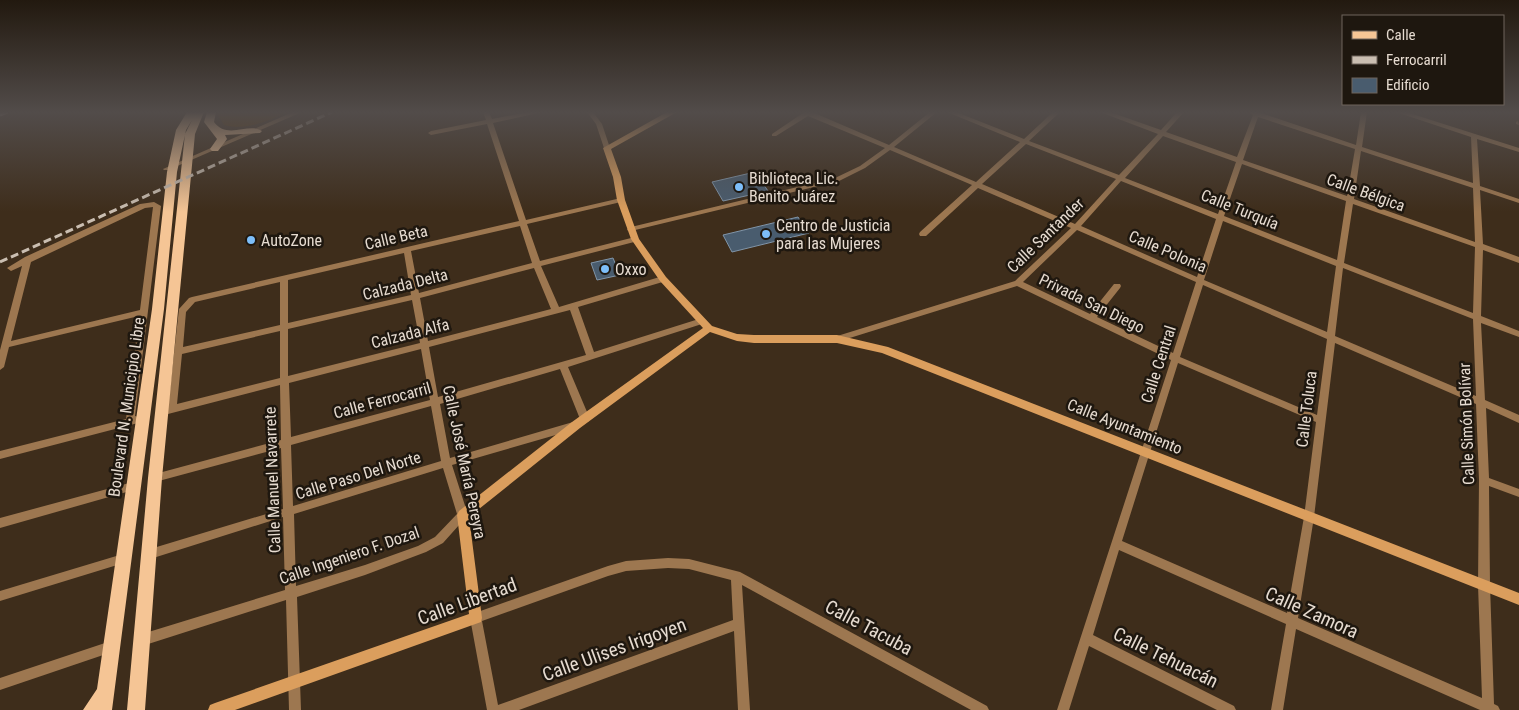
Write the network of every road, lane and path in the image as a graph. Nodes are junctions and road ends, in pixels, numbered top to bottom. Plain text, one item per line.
1 (170, 145) edge
2 (178, 145) edge
3 (189, 145) edge
4 (192, 145) edge
5 (218, 145) edge
6 (224, 145) edge
7 (496, 145) edge
8 (606, 145) edge
9 (612, 145) edge
10 (882, 145) edge
11 (892, 145) edge
12 (1021, 145) edge
13 (1037, 145) edge
14 (1151, 145) edge
15 (1195, 145) edge
16 (1244, 145) edge
17 (1350, 145) edge
18 (1474, 145) edge
19 (1503, 145) edge
20 (607, 148) junction
21 (888, 148) junction
22 (1359, 148) junction
23 (215, 149) junction
24 (189, 150) junction
25 (1519, 150) edge
26 (1239, 161) junction
27 (166, 169) joint
28 (1122, 178) junction
29 (977, 185) junction
30 (1476, 187) junction
31 (621, 200) junction
32 (1350, 200) junction
33 (1519, 201) edge
34 (1222, 217) junction
35 (522, 222) junction
36 (1076, 227) junction
37 (631, 229) junction
38 (923, 234) dead end
39 (635, 239) junction
40 (1479, 246) junction
41 (407, 250) junction
42 (28, 259) junction
43 (1519, 260) edge
44 (1340, 264) junction
45 (537, 265) junction
46 (11, 268) dead end
47 (284, 278) junction
48 (663, 279) junction
49 (1200, 280) junction
50 (1018, 283) junction
51 (1117, 286) dead end
52 (417, 296) junction
53 (573, 306) junction
54 (178, 308) junction
55 (151, 311) junction
56 (556, 311) junction
57 (1477, 318) junction
58 (1091, 319) junction
59 (705, 325) junction
60 (285, 328) junction
61 (1519, 334) edge
62 (1331, 337) junction
63 (837, 338) junction
64 (6, 345) junction
65 (426, 345) junction
66 (180, 351) junction
67 (591, 356) junction
68 (1176, 359) junction
69 (562, 364) junction
70 (0, 367) edge
71 (284, 380) junction
72 (435, 402) junction
73 (1481, 403) junction
74 (167, 410) junction
75 (585, 419) junction
76 (1519, 419) edge
77 (137, 420) junction
78 (1320, 420) junction
79 (576, 425) junction
80 (286, 442) junction
81 (1146, 452) junction
82 (0, 455) edge
83 (446, 462) junction
84 (155, 478) junction
85 (1484, 480) junction
86 (133, 486) junction
87 (1519, 493) edge
88 (288, 512) junction
89 (463, 515) junction
90 (1309, 517) junction
91 (0, 523) edge
92 (1118, 544) junction
93 (150, 554) junction
94 (123, 559) junction
95 (736, 576) junction
96 (1484, 585) junction
97 (292, 592) junction
98 (0, 596) edge
99 (1519, 599) edge
100 (476, 618) junction
101 (1291, 622) junction
102 (738, 624) junction
103 (1086, 638) junction
104 (142, 640) junction
105 (111, 647) junction
106 (294, 683) junction
107 (0, 684) edge
108 (106, 692) junction
109 (1490, 709) edge
110 (92, 710) edge
111 (103, 710) edge
112 (136, 710) edge
113 (215, 710) edge
114 (295, 710) edge
115 (493, 710) edge
116 (502, 710) edge
117 (744, 710) edge
118 (984, 710) edge
119 (1063, 710) edge
120 (1230, 710) edge
121 (1276, 710) edge

1 - 27 main road
2 - 55 main road, Boulevard N. Municipio Libre
3 - 24 main road, Boulevard N. Municipio Libre
4 - 24 main road
5 - 23 main road
6 - 23 street
7 - 35 street
8 - 20 street
9 - 20 main road
10 - 21 street, Calle Polonia
11 - 21 street
12 - 29 street
13 - 28 street, Calle Turquía
14 - 28 street, Calle Santander
15 - 26 street, Calle Bélgica
16 - 26 street, Calle Central
17 - 22 street
18 - 30 street, Calle Simón Bolívar
19 - 25 street
20 - 31 main road
21 - 29 street, Calle Polonia
21 - 37 street
22 - 30 street
22 - 32 street, Calle Toluca
23 - 27 street
24 - 54 main road, Boulevard N. Municipio Libre
26 - 32 street, Calle Bélgica
26 - 34 street, Calle Central
28 - 34 street, Calle Turquía
28 - 36 street, Calle Santander
29 - 36 street, Calle Polonia
29 - 38 street
30 - 33 street
30 - 40 street, Calle Simón Bolívar
31 - 35 street, Calle Beta
31 - 37 main road
32 - 40 street, Calle Bélgica
32 - 44 street, Calle Toluca
34 - 44 street, Calle Turquía
34 - 49 street, Calle Central
35 - 41 street, Calle Beta
35 - 45 street
36 - 49 street, Calle Polonia
36 - 50 street, Calle Santander
37 - 39 main road
39 - 45 street, Calzada Delta
39 - 48 main road
40 - 43 street, Calle Bélgica
40 - 57 street, Calle Simón Bolívar
41 - 47 street, Calle Beta
41 - 52 street, Calle José María Pereyra
42 - 46 street
42 - 55 street
42 - 64 street
44 - 57 street, Calle Turquía
44 - 62 street, Calle Toluca
45 - 52 street, Calzada Delta
45 - 56 street
47 - 54 street, Calle Beta
47 - 60 street, Calle Manuel Navarrete
48 - 53 street, Calzada Alfa
48 - 59 main road
49 - 62 street, Calle Polonia
49 - 68 street, Calle Central
50 - 58 street, Privada San Diego
50 - 63 street, Calle Santander
51 - 58 street
52 - 60 street, Calzada Delta
52 - 65 street, Calle José María Pereyra
53 - 56 street, Calzada Alfa
53 - 67 street
54 - 66 street
54 - 74 main road, Boulevard N. Municipio Libre
55 - 64 street
55 - 77 main road, Boulevard N. Municipio Libre
56 - 65 street, Calzada Alfa
57 - 61 street, Calle Turquía
57 - 73 street, Calle Simón Bolívar
58 - 68 street, Privada San Diego
59 - 63 main road, Calle Ayuntamiento
59 - 67 street, Calle Ferrocarril
59 - 75 main road, Calle Ingeniero F. Dozal
60 - 66 street, Calzada Delta
60 - 71 street, Calle Manuel Navarrete
62 - 73 street, Calle Polonia
62 - 78 street, Calle Toluca
63 - 81 main road, Calle Ayuntamiento
64 - 70 street
65 - 71 street, Calzada Alfa
65 - 72 street, Calle José María Pereyra
66 - 74 street
67 - 69 street, Calle Ferrocarril
68 - 78 street, Privada San Diego
68 - 81 street, Calle Central
69 - 72 street, Calle Ferrocarril
69 - 75 street
71 - 74 street, Calzada Alfa
71 - 80 street, Calle Manuel Navarrete
72 - 80 street, Calle Ferrocarril
72 - 83 street, Calle José María Pereyra
73 - 76 street, Calle Polonia
73 - 85 street, Calle Simón Bolívar
74 - 84 main road, Boulevard N. Municipio Libre
75 - 79 main road, Calle Ingeniero F. Dozal
77 - 82 street
77 - 86 main road, Boulevard N. Municipio Libre
78 - 90 street, Calle Toluca
79 - 83 street, Calle Paso Del Norte
79 - 89 main road, Calle Ingeniero F. Dozal
80 - 84 street, Calle Ferrocarril
80 - 88 street, Calle Manuel Navarrete
81 - 90 main road, Calle Ayuntamiento
81 - 92 street, Calle Central
83 - 88 street, Calle Paso Del Norte
83 - 89 street, Calle José María Pereyra
84 - 93 main road, Boulevard N. Municipio Libre
85 - 87 street
85 - 96 street, Calle Simón Bolívar
86 - 91 street
86 - 94 main road, Boulevard N. Municipio Libre
88 - 93 street, Calle Paso Del Norte
88 - 97 street, Calle Manuel Navarrete
89 - 97 street, Calle Ingeniero F. Dozal
89 - 100 main road, Calle José María Pereyra
90 - 96 main road, Calle Ayuntamiento
90 - 101 street, Calle Toluca
92 - 101 street, Calle Zamora
92 - 103 street, Calle Central
93 - 104 main road, Boulevard N. Municipio Libre
94 - 98 street
94 - 105 main road, Boulevard N. Municipio Libre
95 - 100 street, Calle Libertad
95 - 102 street
95 - 118 street, Calle Tacuba
96 - 99 main road, Calle Ayuntamiento
96 - 109 street, Calle Simón Bolívar
97 - 104 street, Calle Ingeniero F. Dozal
97 - 106 street, Calle Manuel Navarrete
100 - 106 main road, Calle Libertad
100 - 115 street, Calle José María Pereyra
101 - 109 street, Calle Zamora
101 - 121 street, Calle Toluca
102 - 116 street, Calle Ulises Irigoyen
102 - 117 street
103 - 119 street, Calle Central
103 - 120 street, Calle Tehuacán
104 - 112 main road, Boulevard N. Municipio Libre
105 - 107 street
105 - 108 main road, Boulevard N. Municipio Libre
106 - 113 main road, Calle Libertad
106 - 114 street, Calle Manuel Navarrete
108 - 110 main road
108 - 111 main road, Boulevard N. Municipio Libre

